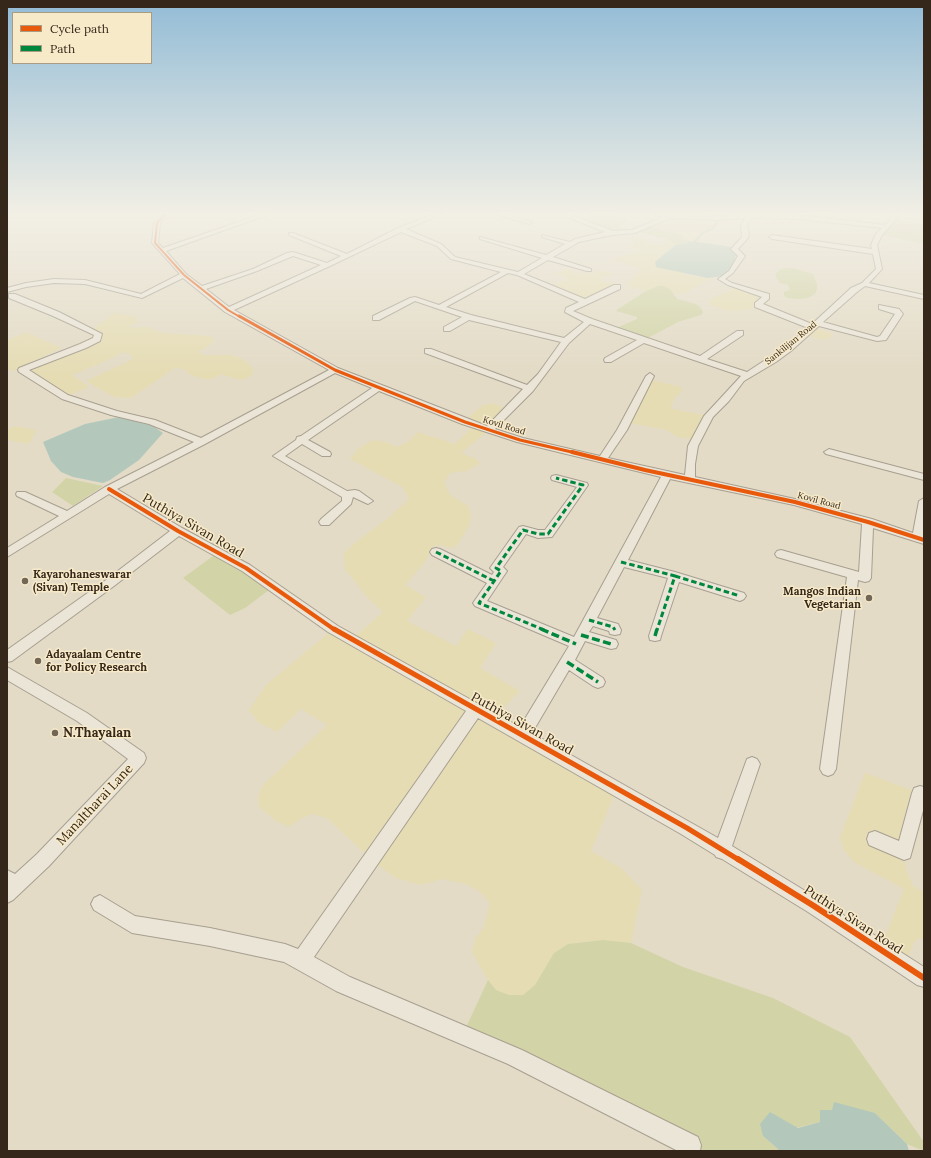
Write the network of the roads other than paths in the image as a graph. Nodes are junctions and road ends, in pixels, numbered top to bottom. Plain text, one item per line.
1 (176, 266) edge
2 (264, 266) edge
3 (326, 266) edge
4 (483, 266) edge
5 (532, 266) edge
6 (575, 266) edge
7 (735, 266) edge
8 (878, 266) edge
9 (589, 270) dead end
10 (505, 272) junction
11 (519, 274) junction
12 (184, 275) junction
13 (864, 284) junction
14 (617, 287) dead end
15 (202, 288) junction
16 (10, 293) edge
17 (924, 297) edge
18 (583, 303) junction
19 (440, 307) junction
20 (882, 307) dead end
21 (228, 310) junction
22 (468, 317) junction
23 (376, 318) dead end
24 (589, 321) junction
25 (815, 325) junction
26 (448, 329) dead end
27 (740, 333) dead end
28 (644, 340) junction
29 (566, 341) junction
30 (428, 351) dead end
31 (701, 359) junction
32 (608, 360) dead end
33 (335, 370) junction
34 (747, 375) junction
35 (650, 376) dead end
36 (379, 387) junction
37 (530, 389) junction
38 (489, 430) junction
39 (300, 439) junction
40 (202, 442) junction
41 (829, 452) dead end
42 (326, 454) dead end
43 (602, 460) junction
44 (667, 475) junction
45 (924, 477) edge
46 (556, 478) dead end
47 (690, 480) junction
48 (109, 489) junction
49 (21, 494) dead end
50 (346, 495) junction
51 (924, 501) edge
52 (368, 502) dead end
53 (67, 515) junction
54 (325, 522) dead end
55 (868, 522) junction
56 (178, 531) junction
57 (921, 539) edge
58 (436, 552) dead end
59 (7, 553) edge
60 (781, 554) dead end
61 (621, 562) junction
62 (853, 575) junction
63 (675, 576) junction
64 (494, 581) junction
65 (740, 596) dead end
66 (590, 620) junction
67 (615, 630) dead end
68 (655, 636) dead end
69 (579, 640) junction
70 (611, 644) dead end
71 (7, 657) edge
72 (567, 662) junction
73 (7, 673) edge
74 (598, 682) dead end
75 (475, 710) junction
76 (522, 736) junction
77 (752, 764) dead end
78 (828, 769) dead end
79 (924, 794) edge
80 (875, 839) dead end
81 (722, 851) junction
82 (10, 886) edge
83 (100, 904) dead end
84 (301, 960) junction
85 (924, 978) edge
86 (689, 1151) edge

1 - 12 street, Kovil Road
2 - 15 street
3 - 21 street
4 - 10 street
5 - 11 street
6 - 9 street
7 - 25 street
8 - 13 street, Sankilijan Road
10 - 11 street
10 - 19 street
11 - 18 street
12 - 15 street
12 - 16 street
12 - 21 street, Kovil Road
13 - 17 street
13 - 25 street, Sankilijan Road
14 - 18 street
15 - 21 street
16 - 40 street
18 - 24 street
19 - 22 street
19 - 23 street
20 - 25 street
21 - 33 street, Kovil Road
22 - 26 street
22 - 29 street
24 - 28 street
24 - 29 street
25 - 34 street, Sankilijan Road
27 - 31 street
28 - 31 street
28 - 32 street
29 - 37 street
30 - 37 street
31 - 34 street
33 - 36 street, Kovil Road
33 - 40 street
34 - 47 street, Sankilijan Road
35 - 43 street
36 - 38 street, Kovil Road
36 - 39 street
37 - 38 street
38 - 43 street, Kovil Road
39 - 42 street
39 - 50 street
40 - 48 street
41 - 45 street
43 - 44 street, Kovil Road
44 - 47 street, Kovil Road
44 - 61 street
46 - 64 street
47 - 55 street, Kovil Road
48 - 53 street
48 - 56 street, Puthiya Sivan Road
49 - 53 street
50 - 52 street
50 - 54 street
51 - 57 street
53 - 59 street
55 - 57 street, Kovil Road
55 - 62 street
56 - 71 street
56 - 75 street, Puthiya Sivan Road
58 - 64 street
60 - 62 street
61 - 63 street
61 - 66 street
62 - 78 street
63 - 65 street
63 - 68 street
64 - 69 street
66 - 67 street
66 - 69 street
69 - 70 street
69 - 72 street
72 - 74 street
72 - 76 street
73 - 82 street, Manaltharai Lane
75 - 76 street, Puthiya Sivan Road
75 - 84 street
76 - 81 street, Puthiya Sivan Road
77 - 81 street
79 - 80 street
81 - 85 street, Puthiya Sivan Road
83 - 84 street
84 - 86 street

